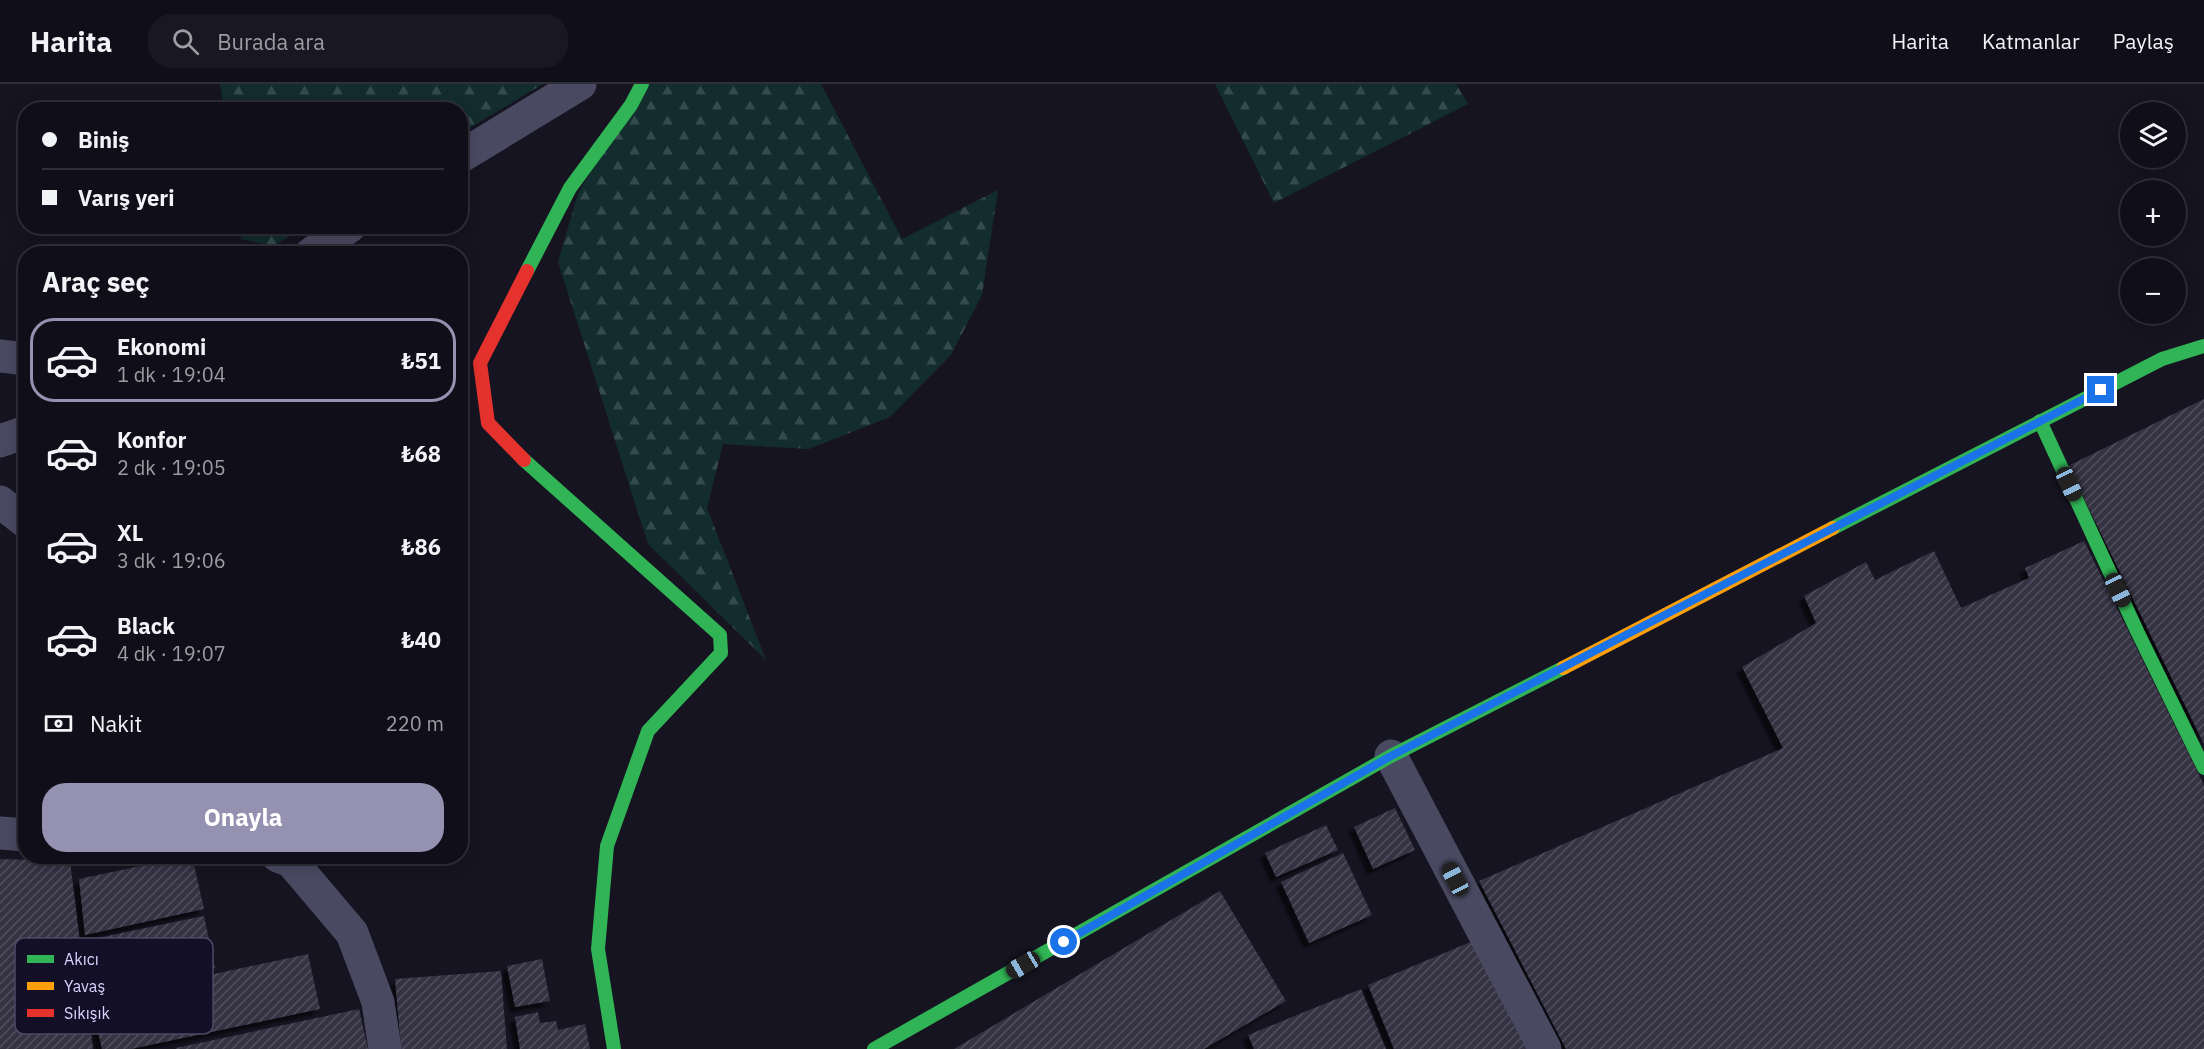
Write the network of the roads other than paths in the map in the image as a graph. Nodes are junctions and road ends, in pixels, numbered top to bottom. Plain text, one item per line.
1 (580, 84) edge
2 (642, 84) edge
3 (468, 152) edge
4 (339, 234) edge
5 (322, 246) edge
6 (2204, 346) edge
7 (0, 356) edge
8 (18, 358) edge
9 (2040, 422) junction
10 (18, 435) edge
11 (0, 441) edge
12 (0, 502) edge
13 (18, 516) edge
14 (1391, 756) junction
15 (2204, 768) edge
16 (0, 833) edge
17 (18, 834) edge
18 (294, 864) edge
19 (385, 1049) edge
20 (614, 1049) edge
21 (874, 1049) edge
22 (1545, 1049) edge

1 - 3 street
2 - 20 street
4 - 5 street
6 - 9 street
7 - 8 street
9 - 14 street
9 - 15 street
10 - 11 street
12 - 13 street
14 - 21 street
14 - 22 street
16 - 17 street
18 - 19 street

